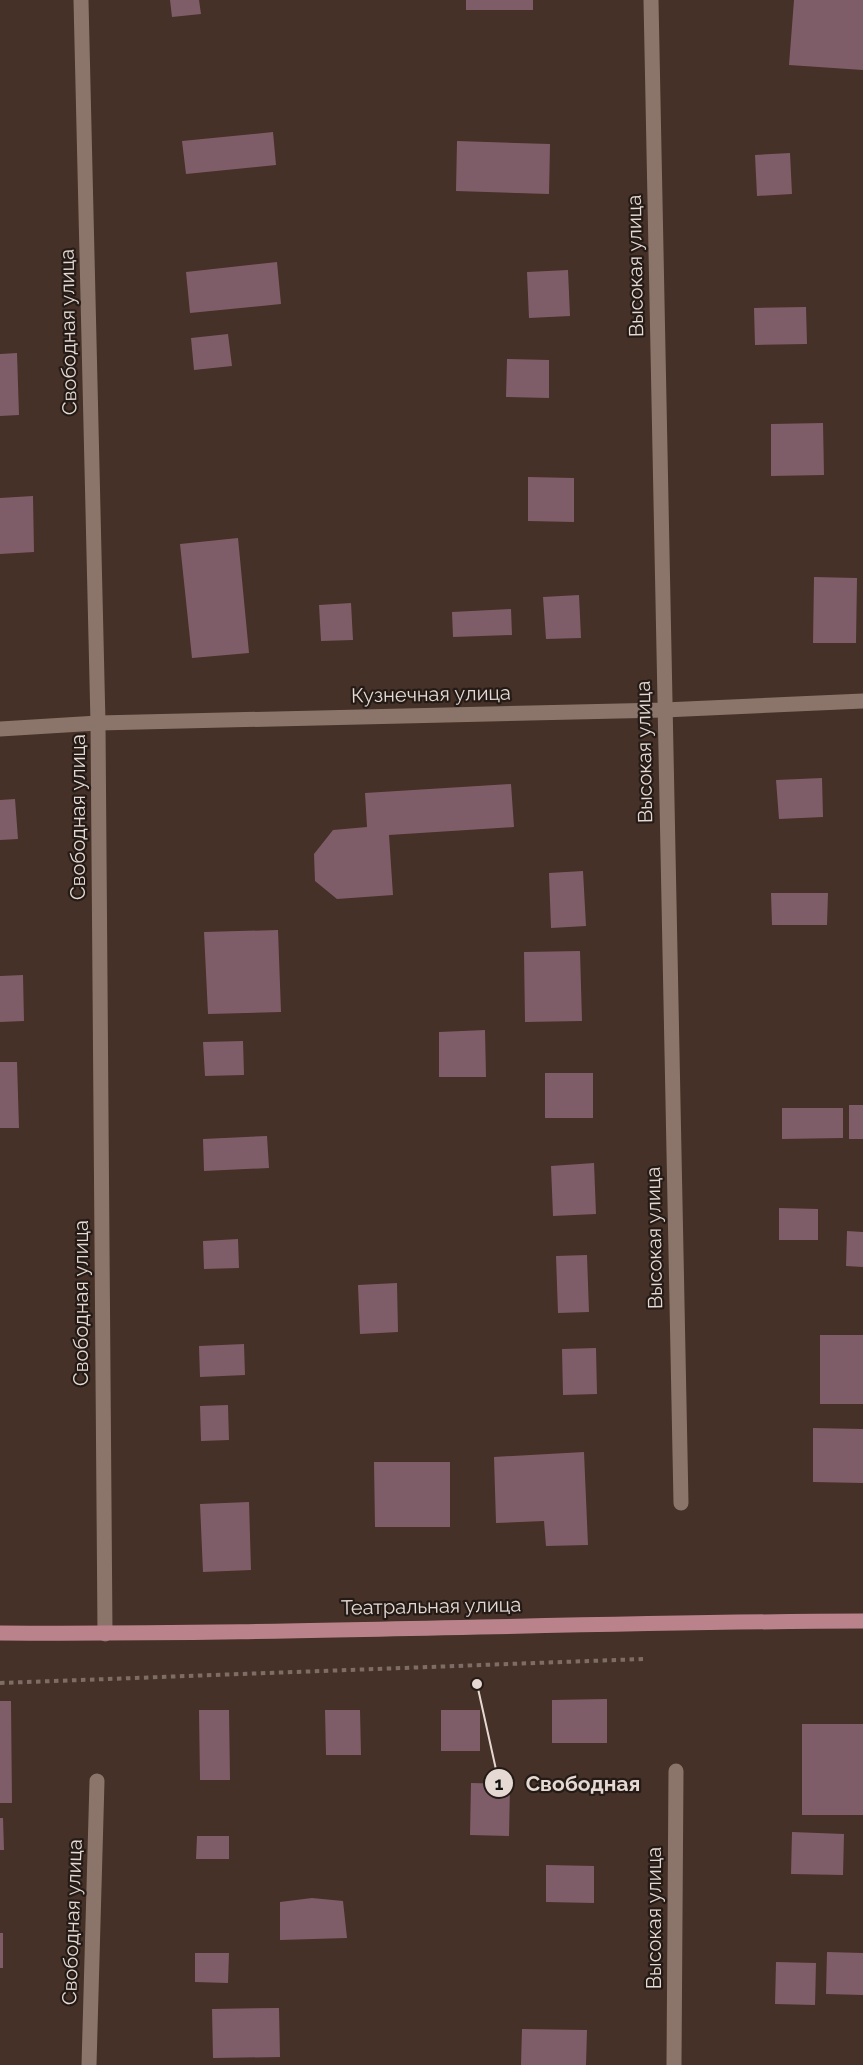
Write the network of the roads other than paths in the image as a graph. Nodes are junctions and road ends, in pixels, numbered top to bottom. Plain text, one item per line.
1 (81, 0) edge
2 (651, 0) edge
3 (863, 701) edge
4 (664, 710) junction
5 (98, 723) junction
6 (0, 729) edge
7 (681, 1503) dead end
8 (863, 1621) edge
9 (0, 1633) edge
10 (105, 1634) junction
11 (676, 1771) dead end
12 (97, 1781) dead end
13 (89, 2065) edge
14 (674, 2065) edge

1 - 5 street, Свободная улица
2 - 4 street, Высокая улица
3 - 4 street, Кузнечная улица
4 - 5 street, Кузнечная улица
4 - 7 street, Высокая улица
5 - 6 street, Кузнечная улица
5 - 10 street, Свободная улица
8 - 10 main road, Театральная улица
9 - 10 main road, Театральная улица
11 - 14 street, Высокая улица
12 - 13 street, Свободная улица

